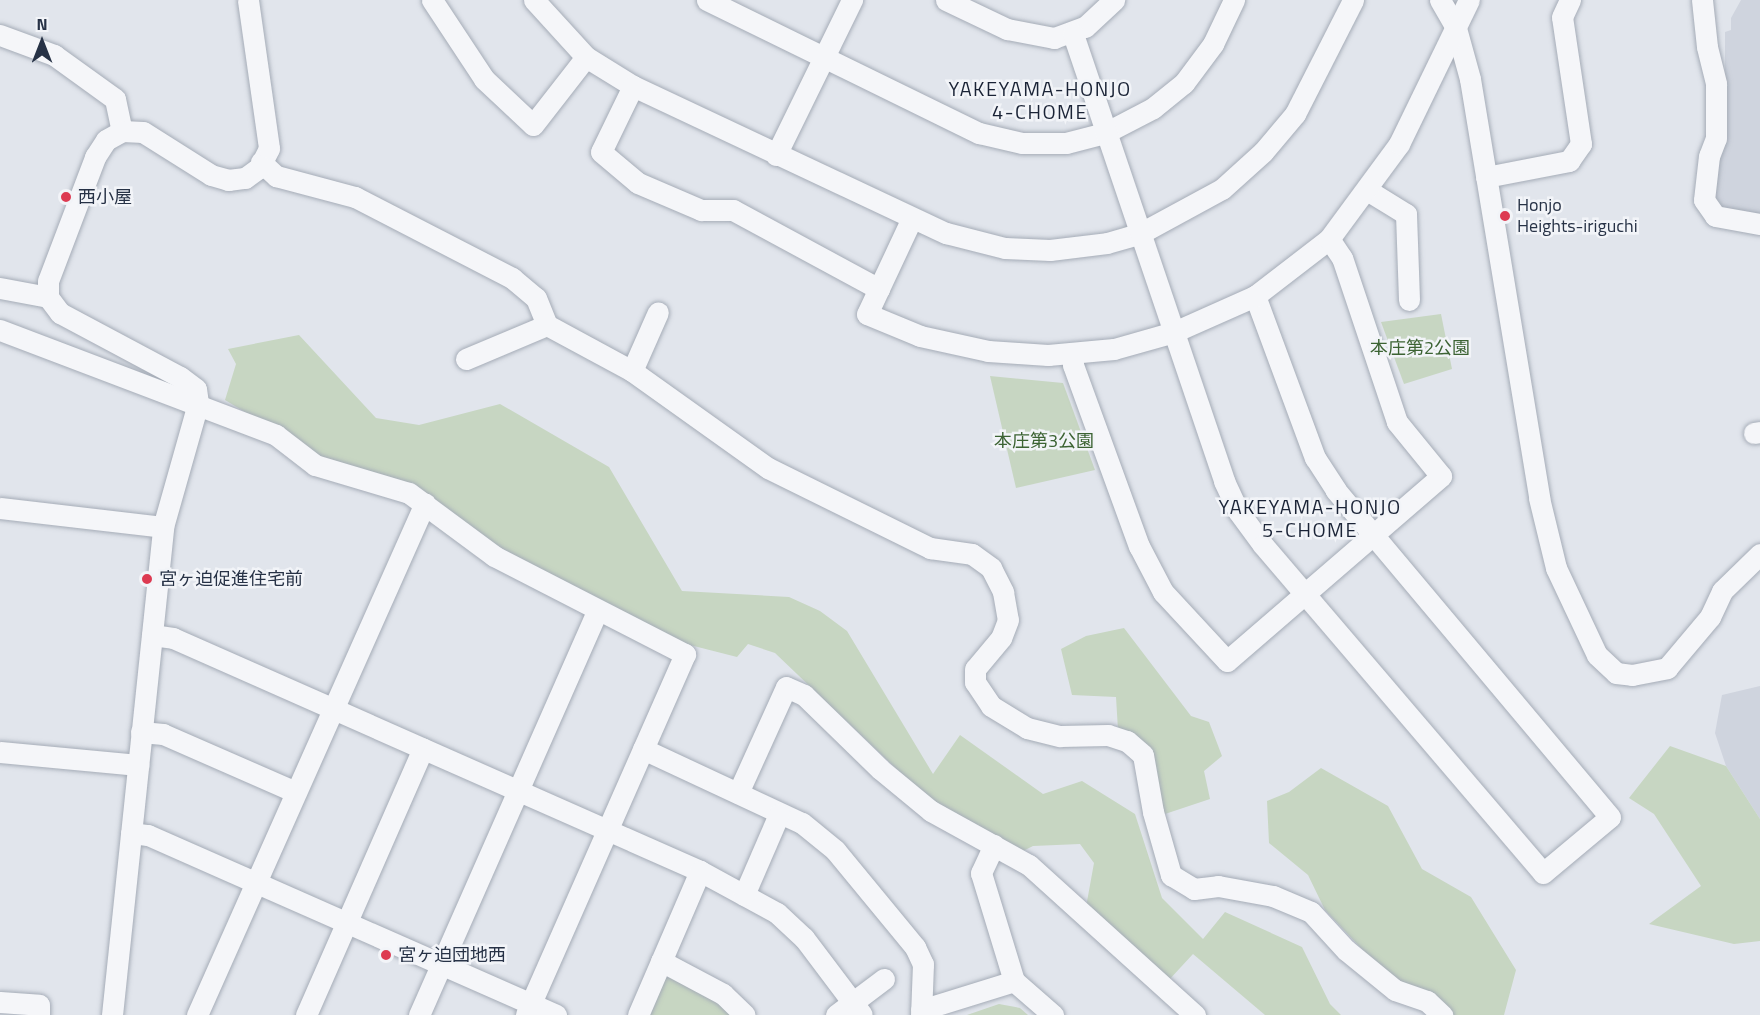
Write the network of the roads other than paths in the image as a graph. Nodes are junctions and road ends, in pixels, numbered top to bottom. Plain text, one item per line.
1 (248, 0) edge
2 (432, 0) edge
3 (534, 0) edge
4 (707, 0) edge
5 (852, 0) edge
6 (946, 0) edge
7 (1114, 0) edge
8 (1234, 0) edge
9 (1353, 0) edge
10 (1440, 0) edge
11 (1469, 0) edge
12 (1570, 0) edge
13 (1702, 0) edge
14 (1456, 28) junction
15 (1073, 34) junction
16 (0, 35) edge
17 (586, 57) junction
18 (822, 58) junction
19 (633, 86) junction
20 (122, 131) junction
21 (1105, 133) junction
22 (776, 155) junction
23 (261, 162) junction
24 (1486, 177) junction
25 (1367, 189) junction
26 (912, 218) junction
27 (1760, 224) edge
28 (1139, 234) junction
29 (1329, 239) junction
30 (0, 288) edge
31 (879, 289) junction
32 (1255, 296) junction
33 (48, 297) junction
34 (1409, 300) dead end
35 (658, 312) dead end
36 (547, 325) junction
37 (0, 330) edge
38 (1174, 332) junction
39 (1072, 353) junction
40 (466, 359) dead end
41 (632, 370) junction
42 (198, 404) junction
43 (425, 503) junction
44 (0, 508) edge
45 (163, 527) junction
46 (1373, 534) junction
47 (1760, 554) edge
48 (1304, 594) junction
49 (597, 612) junction
50 (152, 635) junction
51 (333, 709) junction
52 (141, 732) junction
53 (423, 749) junction
54 (643, 749) junction
55 (0, 752) edge
56 (138, 765) junction
57 (518, 791) junction
58 (296, 792) junction
59 (738, 793) junction
60 (779, 814) junction
61 (608, 830) junction
62 (131, 833) junction
63 (994, 845) junction
64 (700, 872) junction
65 (256, 883) junction
66 (744, 895) junction
67 (347, 923) junction
68 (662, 961) junction
69 (441, 965) junction
70 (884, 979) dead end
71 (1014, 981) junction
72 (0, 1002) edge
73 (529, 1010) edge
74 (850, 1011) edge
75 (921, 1012) edge
76 (39, 1015) edge
77 (112, 1015) edge
78 (197, 1015) edge
79 (306, 1015) edge
80 (419, 1015) edge
81 (556, 1015) edge
82 (638, 1015) edge
83 (745, 1015) edge
84 (1053, 1015) edge
85 (1195, 1015) edge
86 (1443, 1015) edge

1 - 23 street
2 - 17 street
3 - 17 street
4 - 18 street
5 - 18 street
6 - 15 street
7 - 15 street
8 - 21 street
9 - 28 street
10 - 14 street
11 - 14 street
12 - 24 street
13 - 27 street
14 - 24 street
14 - 25 street
15 - 21 street
16 - 20 street
17 - 19 street
18 - 21 street
18 - 22 street
19 - 22 street
19 - 31 street
20 - 23 street
20 - 33 street
21 - 28 street
22 - 26 street
23 - 36 street
24 - 47 street
25 - 29 street
25 - 34 street
26 - 28 street
26 - 31 street
28 - 38 street
29 - 32 street
29 - 46 street
30 - 33 street
31 - 39 street
32 - 38 street
32 - 46 street
33 - 42 street
35 - 41 street
36 - 40 street
36 - 41 street
37 - 42 street
38 - 39 street
38 - 48 street
39 - 48 street
41 - 86 street
42 - 43 street
42 - 45 street
43 - 49 street
43 - 51 street
44 - 45 street
45 - 50 street
46 - 48 street
46 - 48 street
49 - 54 street
49 - 57 street
50 - 51 street
50 - 52 street
51 - 53 street
51 - 58 street
52 - 56 street
52 - 58 street
53 - 57 street
53 - 67 street
54 - 59 street
54 - 61 street
55 - 56 street
56 - 62 street
57 - 61 street
57 - 69 street
58 - 65 street
59 - 60 street
59 - 63 street
60 - 66 street
60 - 75 street
61 - 64 street
61 - 73 street
62 - 65 street
62 - 77 street
63 - 71 street
63 - 85 street
64 - 66 street
64 - 68 street
65 - 67 street
65 - 78 street
66 - 74 street
67 - 69 street
67 - 79 street
68 - 82 street
68 - 83 street
69 - 73 street
69 - 80 street
70 - 74 street
71 - 75 street
71 - 84 street
72 - 76 street
73 - 81 street

